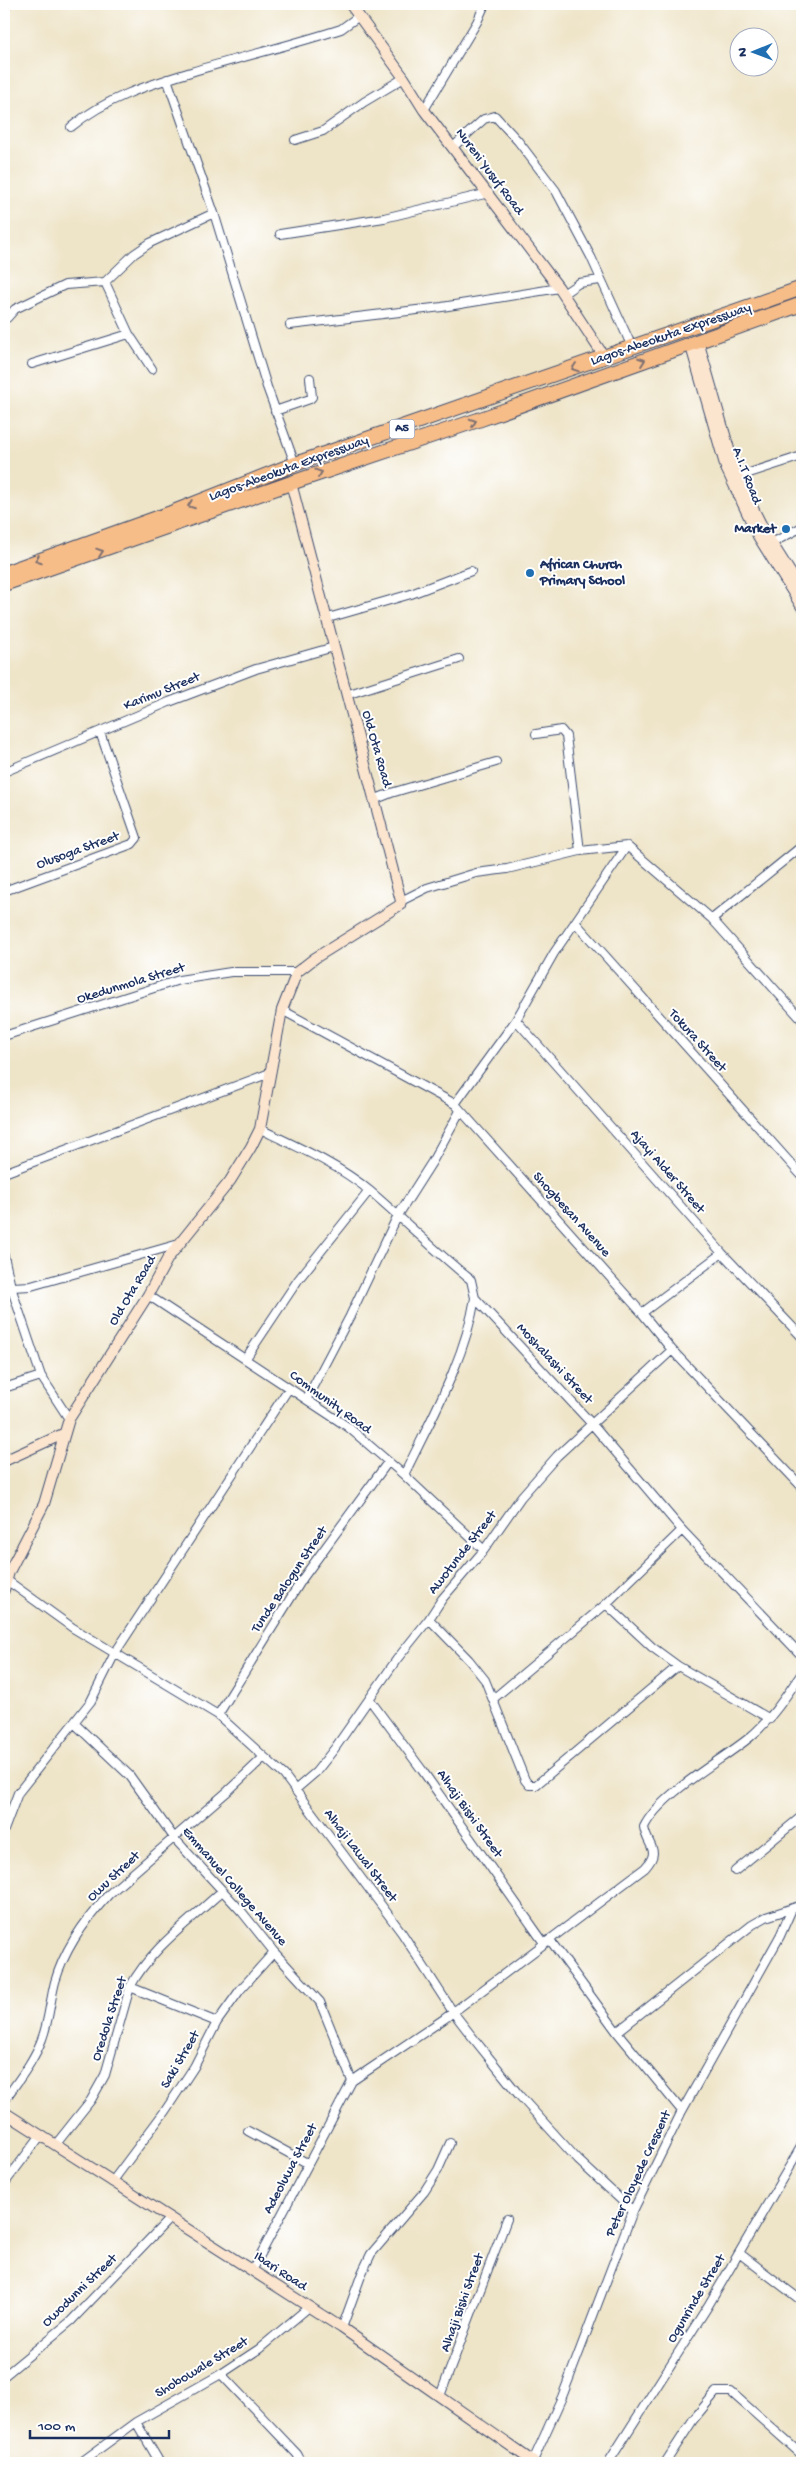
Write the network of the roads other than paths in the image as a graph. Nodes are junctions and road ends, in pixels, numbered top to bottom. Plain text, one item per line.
1 (8, 4) edge
2 (350, 4) edge
3 (485, 4) edge
4 (4, 7) edge
5 (359, 16) junction
6 (404, 78) junction
7 (167, 79) junction
8 (424, 110) junction
9 (71, 127) dead end
10 (295, 140) dead end
11 (454, 147) junction
12 (489, 193) junction
13 (214, 213) junction
14 (280, 234) dead end
15 (600, 280) junction
16 (105, 282) junction
17 (802, 288) edge
18 (561, 291) junction
19 (802, 304) edge
20 (4, 308) edge
21 (5, 318) edge
22 (290, 325) dead end
23 (130, 334) junction
24 (694, 342) junction
25 (632, 347) junction
26 (605, 358) junction
27 (32, 364) dead end
28 (152, 368) dead end
29 (310, 378) dead end
30 (275, 411) junction
31 (802, 456) edge
32 (295, 464) junction
33 (737, 477) junction
34 (291, 483) junction
35 (802, 527) edge
36 (772, 543) junction
37 (471, 571) dead end
38 (4, 573) edge
39 (4, 584) edge
40 (802, 592) edge
41 (802, 606) edge
42 (328, 618) junction
43 (334, 647) junction
44 (459, 659) dead end
45 (346, 695) junction
46 (100, 732) junction
47 (536, 734) dead end
48 (496, 762) dead end
49 (4, 772) edge
50 (376, 799) junction
51 (627, 846) junction
52 (802, 846) edge
53 (580, 851) junction
54 (4, 892) edge
55 (401, 901) junction
56 (712, 918) junction
57 (575, 922) junction
58 (297, 972) junction
59 (282, 1010) junction
60 (516, 1020) junction
61 (802, 1020) edge
62 (4, 1036) edge
63 (270, 1073) junction
64 (455, 1104) junction
65 (460, 1111) junction
66 (260, 1129) junction
67 (4, 1173) edge
68 (802, 1176) edge
69 (369, 1191) junction
70 (397, 1217) junction
71 (181, 1243) junction
72 (722, 1253) junction
73 (4, 1256) edge
74 (6, 1277) edge
75 (12, 1287) junction
76 (148, 1295) junction
77 (475, 1298) junction
78 (642, 1313) junction
79 (802, 1337) edge
80 (672, 1350) junction
81 (246, 1358) junction
82 (41, 1376) junction
83 (4, 1388) edge
84 (289, 1388) junction
85 (307, 1398) junction
86 (69, 1419) junction
87 (591, 1423) junction
88 (63, 1434) junction
89 (4, 1461) edge
90 (388, 1462) junction
91 (404, 1475) junction
92 (802, 1487) edge
93 (682, 1530) junction
94 (484, 1550) junction
95 (6, 1580) edge
96 (606, 1604) junction
97 (429, 1619) junction
98 (115, 1654) junction
99 (802, 1656) edge
100 (678, 1666) junction
101 (802, 1673) edge
102 (493, 1699) junction
103 (370, 1700) junction
104 (218, 1715) junction
105 (770, 1720) junction
106 (74, 1723) junction
107 (264, 1757) junction
108 (295, 1790) junction
109 (802, 1816) edge
110 (4, 1830) edge
111 (175, 1839) junction
112 (735, 1871) dead end
113 (222, 1891) junction
114 (802, 1905) edge
115 (792, 1909) junction
116 (547, 1942) junction
117 (274, 1952) junction
118 (130, 1987) junction
119 (453, 2012) junction
120 (217, 2022) junction
121 (617, 2032) junction
122 (352, 2081) junction
123 (4, 2102) edge
124 (682, 2111) junction
125 (4, 2112) edge
126 (248, 2132) dead end
127 (41, 2135) junction
128 (450, 2143) dead end
129 (56, 2144) junction
130 (802, 2146) edge
131 (307, 2163) junction
132 (112, 2182) junction
133 (4, 2184) edge
134 (633, 2211) junction
135 (507, 2218) dead end
136 (168, 2219) junction
137 (739, 2253) junction
138 (253, 2269) junction
139 (802, 2301) edge
140 (309, 2307) junction
141 (342, 2328) junction
142 (221, 2374) junction
143 (4, 2376) edge
144 (440, 2396) junction
145 (136, 2422) junction
146 (297, 2454) junction
147 (802, 2455) edge
148 (534, 2462) edge
149 (80, 2463) edge
150 (160, 2463) edge
151 (302, 2463) edge
152 (310, 2463) edge
153 (608, 2463) edge
154 (665, 2463) edge

1 - 4 street
2 - 5 street, Nureni Yusuf Road
3 - 8 street
5 - 6 street, Nureni Yusuf Road
5 - 7 street
6 - 8 street, Nureni Yusuf Road
6 - 10 street
7 - 9 street
7 - 13 street
8 - 11 street, Nureni Yusuf Road
11 - 12 street, Nureni Yusuf Road
11 - 15 street
12 - 14 street
12 - 18 street, Nureni Yusuf Road
13 - 16 street
13 - 30 street
15 - 18 street
15 - 25 street
16 - 21 street
16 - 23 street
17 - 25 highway, Lagos-Abeokuta Expressway / A5
18 - 22 street
18 - 26 street, Nureni Yusuf Road
19 - 24 highway, Lagos-Abeokuta Expressway / A5
20 - 21 street
23 - 27 street
23 - 28 street
24 - 33 street, A.I.T Road
34 -> 24 highway, Lagos-Abeokuta Expressway / A5
24 - 41 street, A.I.T Road
25 - 26 highway, Lagos-Abeokuta Expressway / A5
26 -> 32 highway, Lagos-Abeokuta Expressway / A5
29 - 30 street
30 - 32 street
31 - 33 street
32 -> 38 highway, Lagos-Abeokuta Expressway / A5
33 - 36 street, A.I.T Road
39 -> 34 highway, Lagos-Abeokuta Expressway / A5
34 - 42 street, Old Ota Road
35 - 36 street
36 - 40 street, A.I.T Road
37 - 42 street
42 - 43 street, Old Ota Road
43 - 45 street, Old Ota Road
43 - 46 street, Karimu Street
44 - 45 street
45 - 50 street, Old Ota Road
46 - 49 street, Karimu Street
46 - 54 street, Olusoga Street
47 - 53 street
48 - 50 street
50 - 55 street, Old Ota Road
51 - 53 street
51 - 56 street
51 - 57 street
52 - 56 street
53 - 55 street
55 - 58 street
56 - 61 street
57 - 60 street
57 - 68 street, Tokura Street
58 - 59 street, Old Ota Road
58 - 62 street, Okedunmola Street
59 - 63 street, Old Ota Road
59 - 64 street, Shogbesan Avenue
60 - 64 street
60 - 72 street, Ajayi Alder Street
63 - 66 street, Old Ota Road
63 - 67 street
64 - 65 street, Shogbesan Avenue
65 - 70 street
65 - 78 street, Shogbesan Avenue
66 - 69 street, Moshalashi Street
66 - 71 street, Old Ota Road
69 - 70 street, Moshalashi Street
69 - 81 street
70 - 77 street, Moshalashi Street
70 - 85 street
71 - 75 street
71 - 76 street, Old Ota Road
72 - 78 street
72 - 79 street, Ajayi Alder Street
73 - 74 street
74 - 75 street
75 - 82 street
76 - 81 street, Community Road
76 - 86 street, Old Ota Road
77 - 87 street, Moshalashi Street
77 - 91 street
78 - 80 street, Shogbesan Avenue
80 - 87 street, Awotunde Street
80 - 92 street, Shogbesan Avenue
81 - 84 street, Community Road
82 - 83 street
82 - 86 street
84 - 85 street, Community Road
84 - 98 street
85 - 90 street, Community Road
86 - 88 street, Old Ota Road
87 - 93 street, Moshalashi Street
87 - 94 street, Awotunde Street
88 - 89 street
88 - 95 street, Old Ota Road
90 - 91 street, Community Road
90 - 104 street, Tunde Balogun Street
91 - 94 street, Community Road
93 - 96 street
93 - 99 street, Moshalashi Street
94 - 97 street, Awotunde Street
95 - 98 street, Alhaji Lawal Street
96 - 100 street
96 - 102 street
97 - 102 street
97 - 103 street, Awotunde Street
98 - 104 street, Alhaji Lawal Street
98 - 106 street
100 - 102 street
100 - 105 street
101 - 105 street
103 - 108 street, Awotunde Street
103 - 116 street, Alhaji Bishi Street
104 - 107 street, Alhaji Lawal Street
105 - 116 street
106 - 110 street
106 - 111 street, Emmanuel College Avenue
107 - 108 street, Alhaji Lawal Street
107 - 111 street, Owu Street
108 - 119 street, Alhaji Lawal Street
109 - 112 street
111 - 113 street, Emmanuel College Avenue
111 - 123 street, Owu Street
113 - 117 street, Emmanuel College Avenue
113 - 118 street, Oredola Street
114 - 115 street
115 - 121 street
115 - 124 street, Peter Oloyede Crescent
116 - 119 street
116 - 121 street, Alhaji Bishi Street
117 - 120 street, Saki Street
117 - 122 street, Emmanuel College Avenue
118 - 120 street
118 - 129 street, Oredola Street
119 - 122 street
119 - 134 street, Alhaji Lawal Street
120 - 132 street, Saki Street
121 - 124 street, Alhaji Bishi Street
122 - 131 street, Adeoluwa Street
124 - 134 street, Peter Oloyede Crescent
125 - 127 street, Ibari Road
126 - 131 street
127 - 129 street, Ibari Road
127 - 133 street
128 - 141 street
129 - 132 street, Ibari Road
130 - 137 street, Ogunrinde Street
131 - 138 street, Adeoluwa Street
132 - 136 street, Ibari Road
134 - 148 street, Peter Oloyede Crescent
135 - 144 street, Alhaji Bishi Street
136 - 138 street, Ibari Road
136 - 143 street, Owodunni Street
137 - 139 street
137 - 153 street, Ogunrinde Street
138 - 140 street, Ibari Road
140 - 141 street, Ibari Road
140 - 142 street, Shobowale Street
141 - 144 street, Ibari Road
142 - 145 street, Shobowale Street
142 - 146 street
144 - 148 street, Ibari Road
145 - 149 street, Shobowale Street
145 - 150 street
146 - 151 street
146 - 152 street
147 - 154 street

